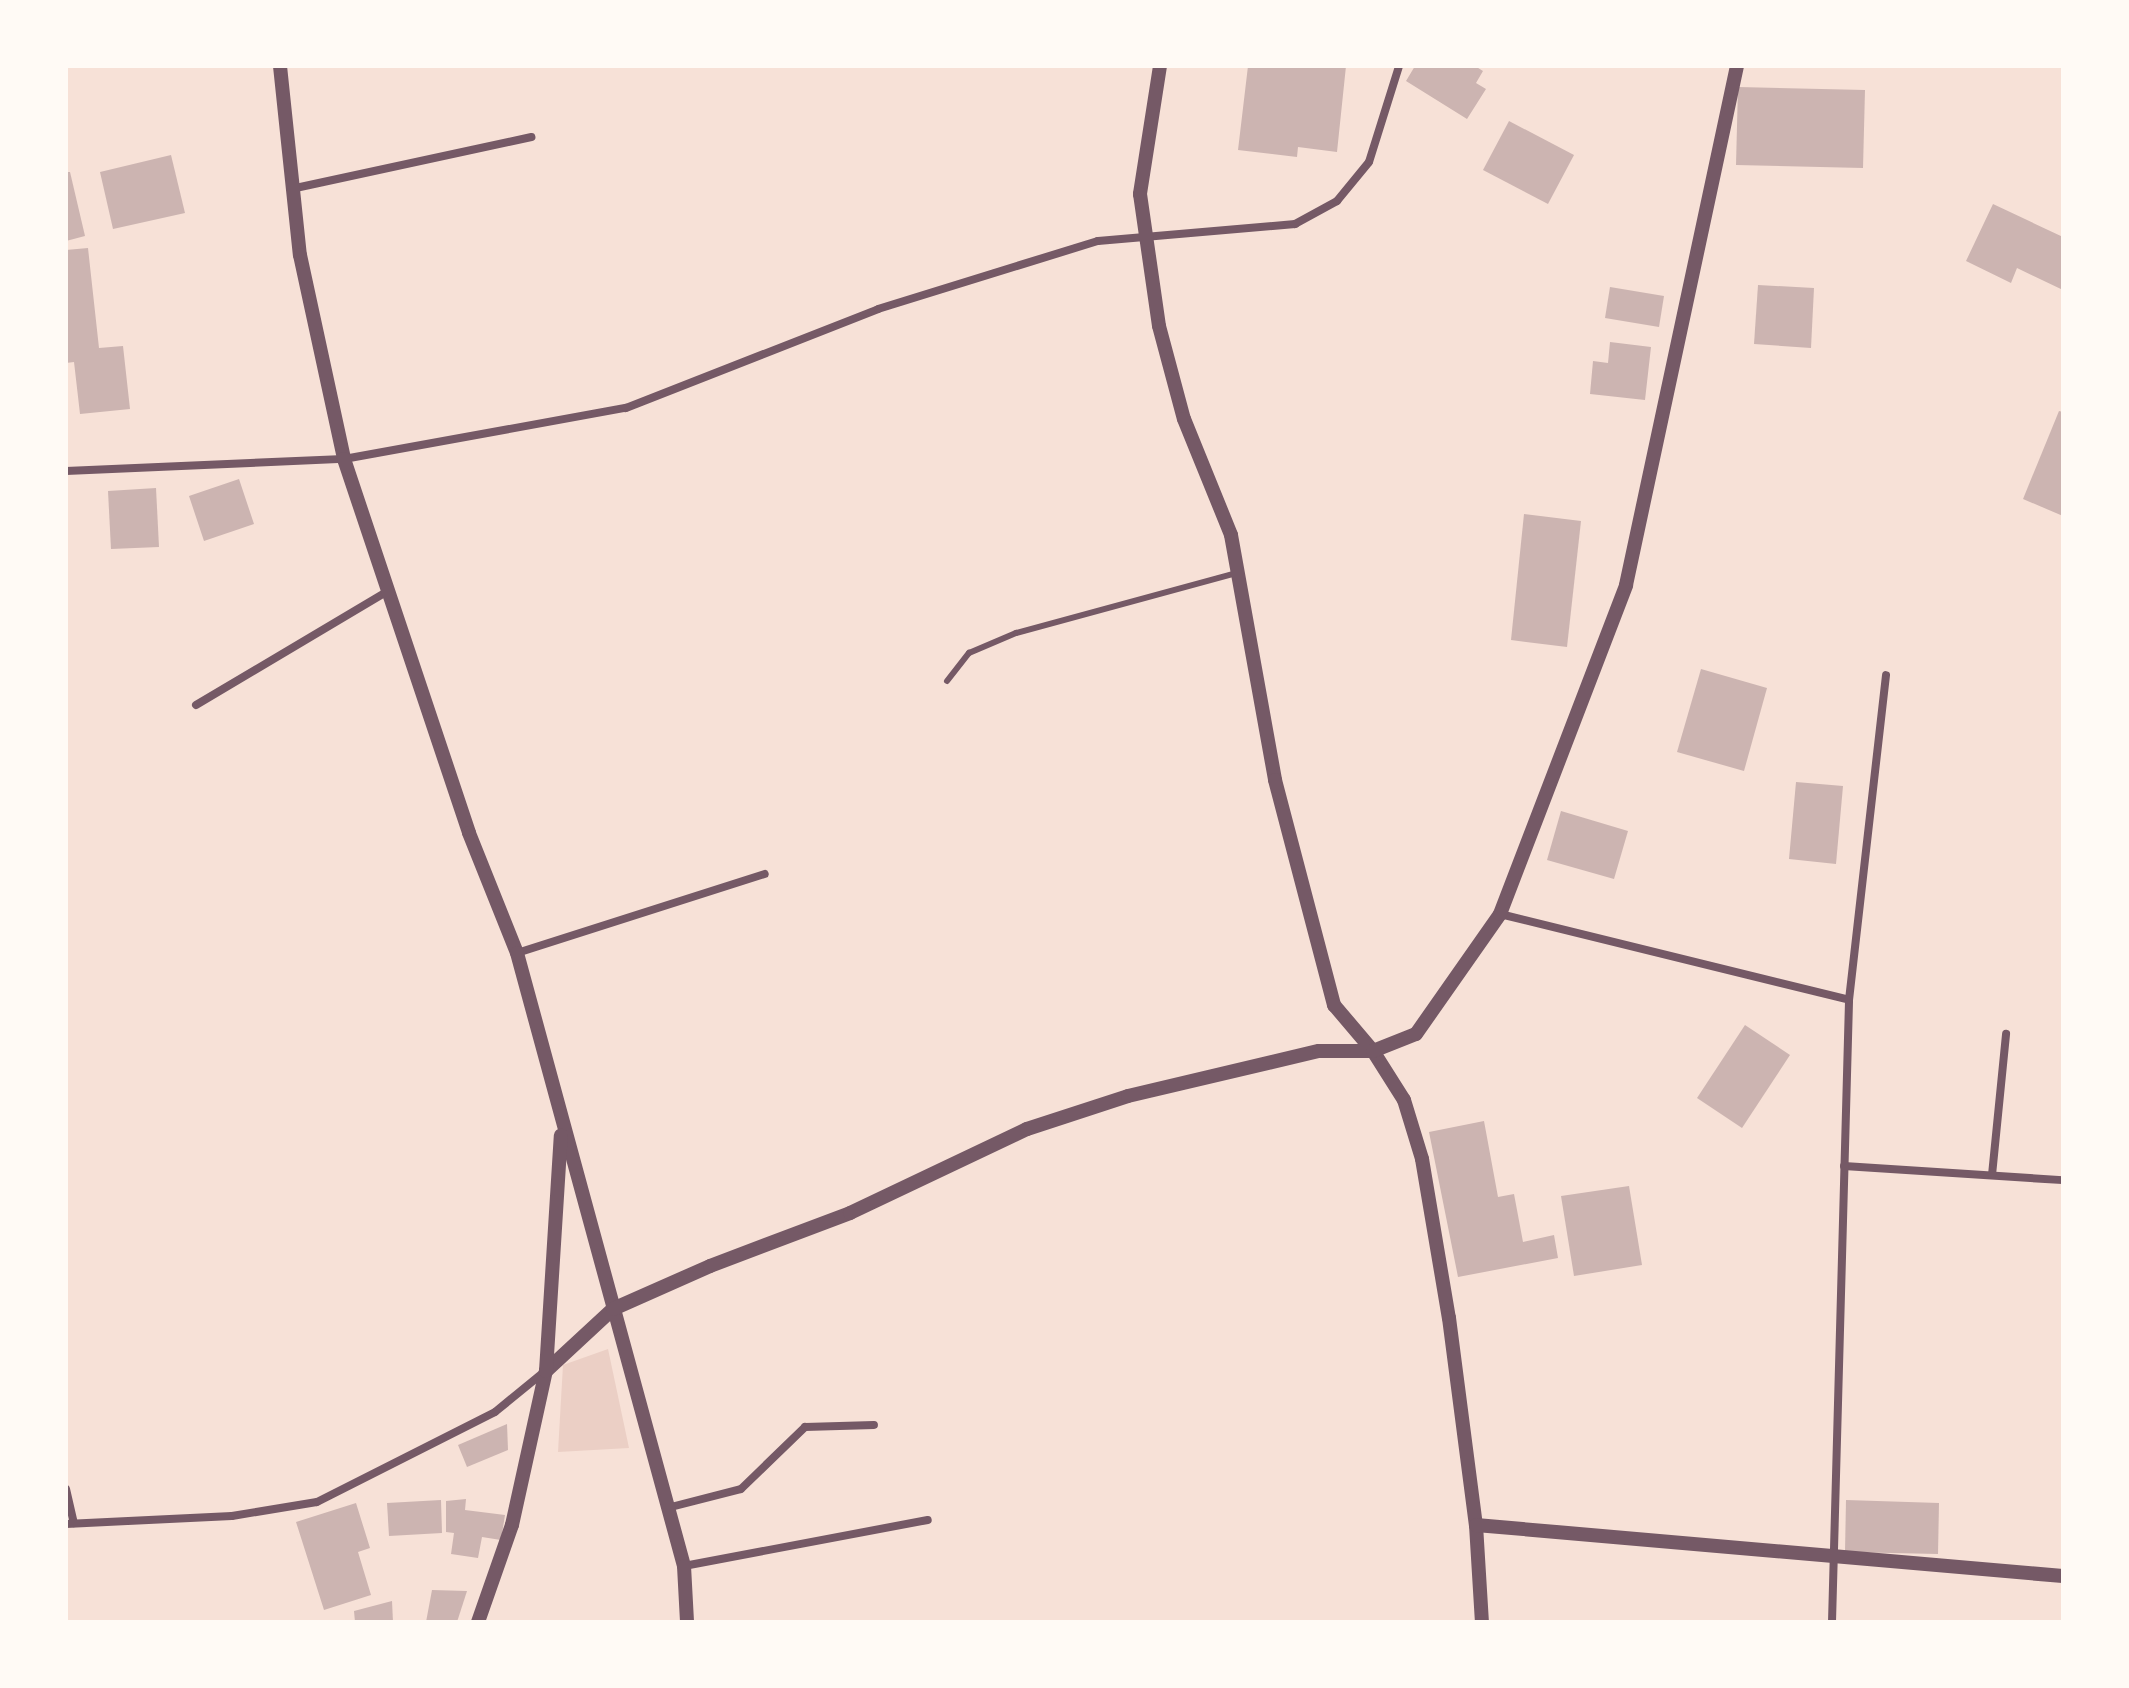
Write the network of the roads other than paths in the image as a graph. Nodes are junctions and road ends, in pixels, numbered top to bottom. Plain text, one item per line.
1 (280, 66) edge
2 (1160, 66) edge
3 (1399, 66) edge
4 (1737, 66) edge
5 (531, 137) dead end
6 (290, 189) junction
7 (1145, 239) junction
8 (344, 459) junction
9 (66, 471) edge
10 (1238, 573) junction
11 (386, 592) junction
12 (1886, 675) dead end
13 (947, 681) dead end
14 (196, 705) dead end
15 (765, 874) dead end
16 (1500, 914) junction
17 (517, 953) junction
18 (1849, 1000) junction
19 (2006, 1034) dead end
20 (1373, 1051) junction
21 (562, 1123) junction
22 (1844, 1166) junction
23 (1992, 1175) junction
24 (2063, 1180) edge
25 (613, 1309) junction
26 (546, 1371) junction
27 (874, 1425) dead end
28 (66, 1489) edge
29 (667, 1508) junction
30 (928, 1520) dead end
31 (70, 1523) edge
32 (1476, 1525) junction
33 (1834, 1556) junction
34 (684, 1566) junction
35 (2063, 1576) edge
36 (478, 1622) edge
37 (687, 1622) edge
38 (1482, 1622) edge
39 (1832, 1622) edge

1 - 6 street
2 - 7 street
3 - 7 street
4 - 16 street
5 - 6 street
6 - 8 street
7 - 8 street
7 - 10 street
8 - 9 street
8 - 11 street
10 - 13 lane
10 - 20 street
11 - 14 street
11 - 17 street
12 - 18 street
15 - 17 street
16 - 18 street
16 - 20 street
17 - 21 street
18 - 22 street
19 - 23 street
20 - 25 street
20 - 32 street
21 - 25 street
21 - 26 street
22 - 23 street
22 - 33 street
23 - 24 street
25 - 26 street
25 - 29 street
26 - 31 street
26 - 36 street
27 - 29 street
28 - 31 street
29 - 34 street
30 - 34 street
32 - 33 street
32 - 38 street
33 - 35 street
33 - 39 street
34 - 37 street

